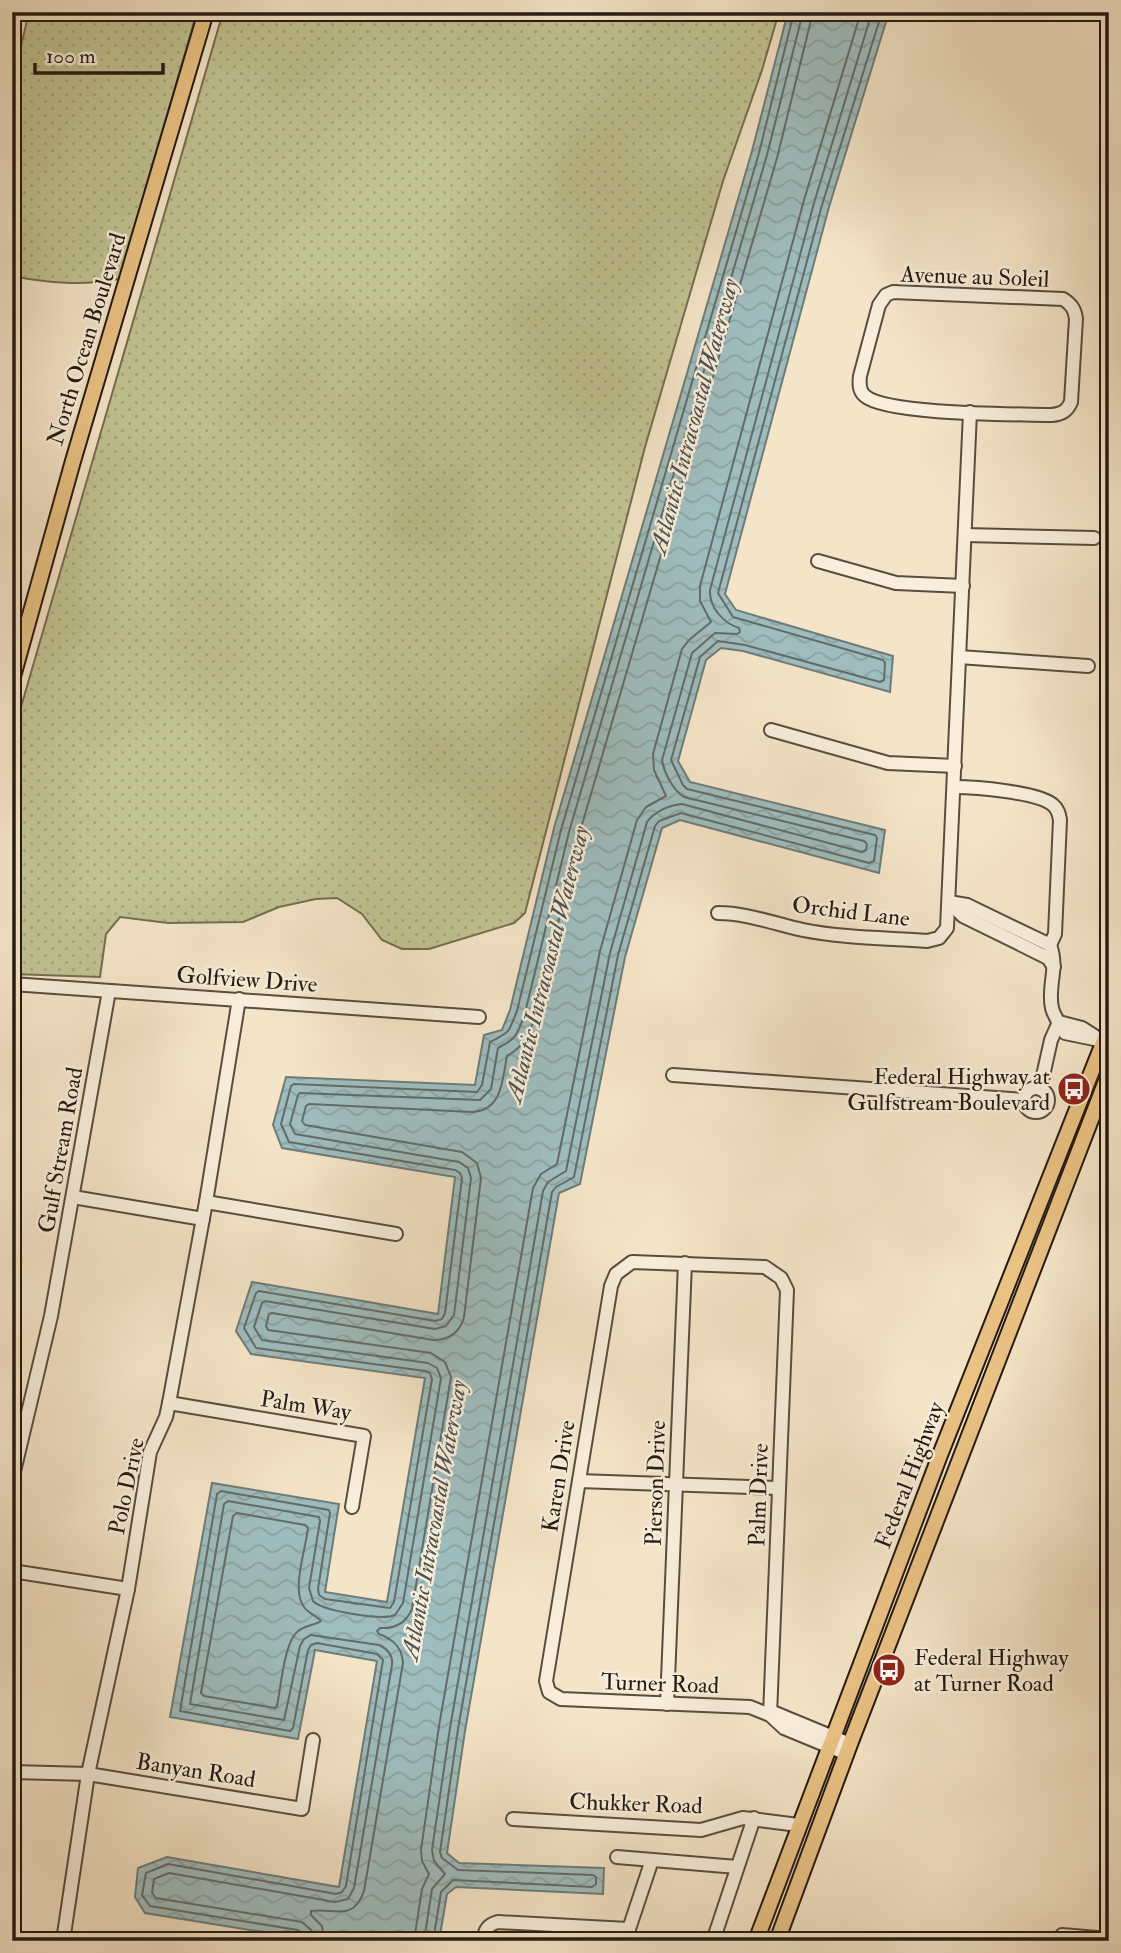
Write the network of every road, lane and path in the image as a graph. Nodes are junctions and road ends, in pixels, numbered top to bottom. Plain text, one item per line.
1 (206, 12) edge
2 (970, 412) junction
3 (965, 535) junction
4 (1094, 538) dead end
5 (818, 561) dead end
6 (962, 586) junction
7 (960, 657) junction
8 (1088, 666) dead end
9 (12, 680) edge
10 (771, 730) dead end
11 (955, 766) junction
12 (954, 786) junction
13 (949, 902) junction
14 (718, 913) dead end
15 (1050, 945) junction
16 (1055, 968) junction
17 (12, 984) edge
18 (109, 991) junction
19 (239, 999) junction
20 (479, 1017) dead end
21 (1059, 1022) junction
22 (1107, 1037) edge
23 (1109, 1073) edge
24 (673, 1075) dead end
25 (1040, 1089) junction
26 (1024, 1100) junction
27 (73, 1197) junction
28 (206, 1202) junction
29 (203, 1219) junction
30 (396, 1234) dead end
31 (1017, 1260) junction
32 (685, 1263) junction
33 (1026, 1294) junction
34 (1002, 1296) junction
35 (967, 1389) junction
36 (987, 1394) junction
37 (169, 1403) junction
38 (12, 1479) edge
39 (579, 1481) junction
40 (676, 1484) junction
41 (779, 1488) junction
42 (352, 1507) dead end
43 (934, 1528) junction
44 (12, 1571) edge
45 (128, 1589) junction
46 (549, 1692) joint
47 (667, 1704) junction
48 (770, 1715) junction
49 (313, 1740) dead end
50 (831, 1742) junction
51 (849, 1749) junction
52 (12, 1772) edge
53 (88, 1774) junction
54 (754, 1818) junction
55 (513, 1819) dead end
56 (798, 1825) junction
57 (617, 1857) dead end
58 (652, 1860) junction
59 (737, 1867) junction
60 (627, 1935) edge
61 (1062, 1935) dead end
62 (1109, 1939) edge
63 (63, 1941) edge
64 (483, 1941) edge
65 (713, 1941) edge
66 (756, 1941) edge
67 (777, 1941) edge

1 - 9 main road, North Ocean Boulevard
2 - 2 street, Avenue au Soleil
2 - 3 street
3 - 4 street
3 - 6 street
5 - 6 street
6 - 7 street
7 - 8 street
7 - 11 street
10 - 11 street
11 - 12 street
12 - 13 street
12 - 15 street
13 - 14 street, Orchid Lane
13 - 15 street
13 - 16 street
15 - 16 street
16 - 21 street
17 - 18 street, Golfview Drive
18 - 19 street, Golfview Drive
18 - 27 street, Gulf Stream Road
19 - 20 street, Golfview Drive
19 - 28 street, Polo Drive
21 - 22 street
21 - 25 street
22 - 31 main road, Federal Highway
23 - 33 main road, Federal Highway
24 - 26 street
25 - 26 street
25 - 26 street
27 - 29 street
27 - 38 street, Gulf Stream Road
28 - 29 street, Polo Drive
28 - 30 street
29 - 37 street, Polo Drive
31 - 33 main road
31 - 34 main road, Federal Highway
32 - 39 street, Karen Drive
32 - 40 street, Pierson Drive
32 - 41 street, Palm Drive
33 - 36 main road, Federal Highway
34 - 35 main road, Federal Highway
34 - 36 main road
35 - 43 main road
35 - 50 main road, Federal Highway
36 - 43 main road, Federal Highway
37 - 42 street, Palm Way
37 - 45 street, Polo Drive
39 - 40 street
39 - 46 street, Karen Drive
40 - 41 street
40 - 47 street, Pierson Drive
41 - 48 street, Palm Drive
43 - 51 main road, Federal Highway
44 - 45 street
45 - 53 street, Polo Drive
46 - 47 street, Turner Road
47 - 48 street, Turner Road
48 - 50 street, Turner Road
49 - 53 street, Banyan Road
50 - 51 street, Turner Road
50 - 56 main road, Federal Highway
51 - 67 main road, Federal Highway
52 - 53 street, Banyan Road
53 - 63 street, Polo Drive
54 - 55 street, Chukker Road
54 - 56 street, Chukker Road
54 - 59 street
56 - 66 main road, Federal Highway
57 - 58 street
58 - 59 street
58 - 60 street
59 - 65 street
60 - 64 street
61 - 62 street

